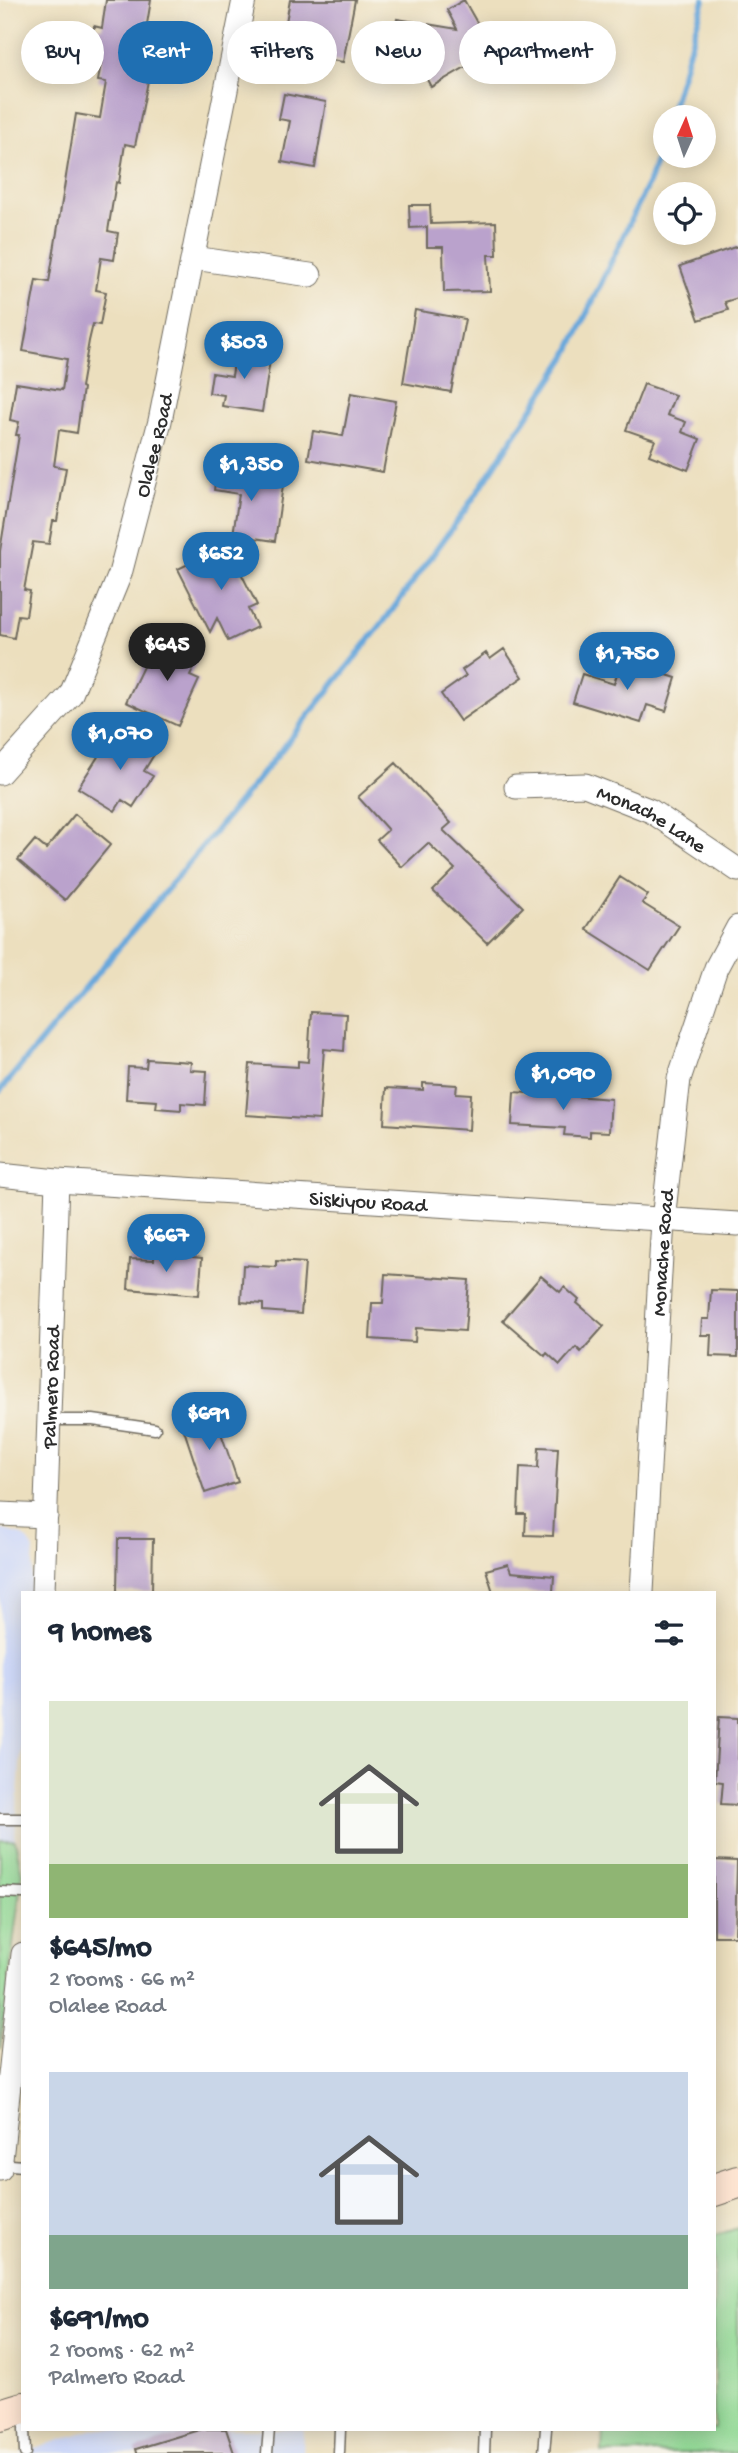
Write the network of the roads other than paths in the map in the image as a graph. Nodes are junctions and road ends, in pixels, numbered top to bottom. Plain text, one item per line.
1 (244, 0) edge
2 (194, 258) junction
3 (310, 275) dead end
4 (0, 773) edge
5 (516, 787) dead end
6 (738, 870) edge
7 (738, 927) edge
8 (0, 1175) edge
9 (57, 1181) junction
10 (663, 1220) junction
11 (738, 1224) edge
12 (49, 1420) junction
13 (155, 1429) dead end
14 (0, 1514) edge
15 (46, 1516) junction
16 (43, 1591) edge
17 (642, 1591) edge
18 (0, 1819) edge
19 (21, 1819) edge
20 (0, 1892) edge
21 (21, 1893) edge
22 (21, 1973) edge
23 (21, 2166) edge
24 (0, 2167) edge
25 (738, 2182) edge
26 (716, 2189) edge
27 (21, 2409) edge
28 (0, 2415) edge
29 (24, 2431) edge
30 (269, 2431) edge
31 (340, 2431) edge
32 (485, 2431) edge
33 (546, 2431) edge
34 (24, 2453) edge
35 (267, 2453) edge
36 (339, 2453) edge
37 (484, 2453) edge
38 (544, 2453) edge

1 - 2 street, Olalee Road
2 - 3 street
2 - 4 street, Olalee Road
5 - 6 street, Monache Lane
7 - 10 street, Monache Road
8 - 9 street, Siskiyou Road
9 - 10 street, Siskiyou Road
9 - 12 street, Palmero Road
10 - 11 street, Siskiyou Road
10 - 17 street, Monache Road
12 - 13 lane
12 - 15 street, Palmero Road
14 - 15 street
15 - 16 street, Palmero Road
18 - 19 lane
20 - 21 lane
22 - 24 street
23 - 24 lane
25 - 26 main road
27 - 28 main road
29 - 34 lane
30 - 35 lane
31 - 36 lane
32 - 37 lane
33 - 38 lane

